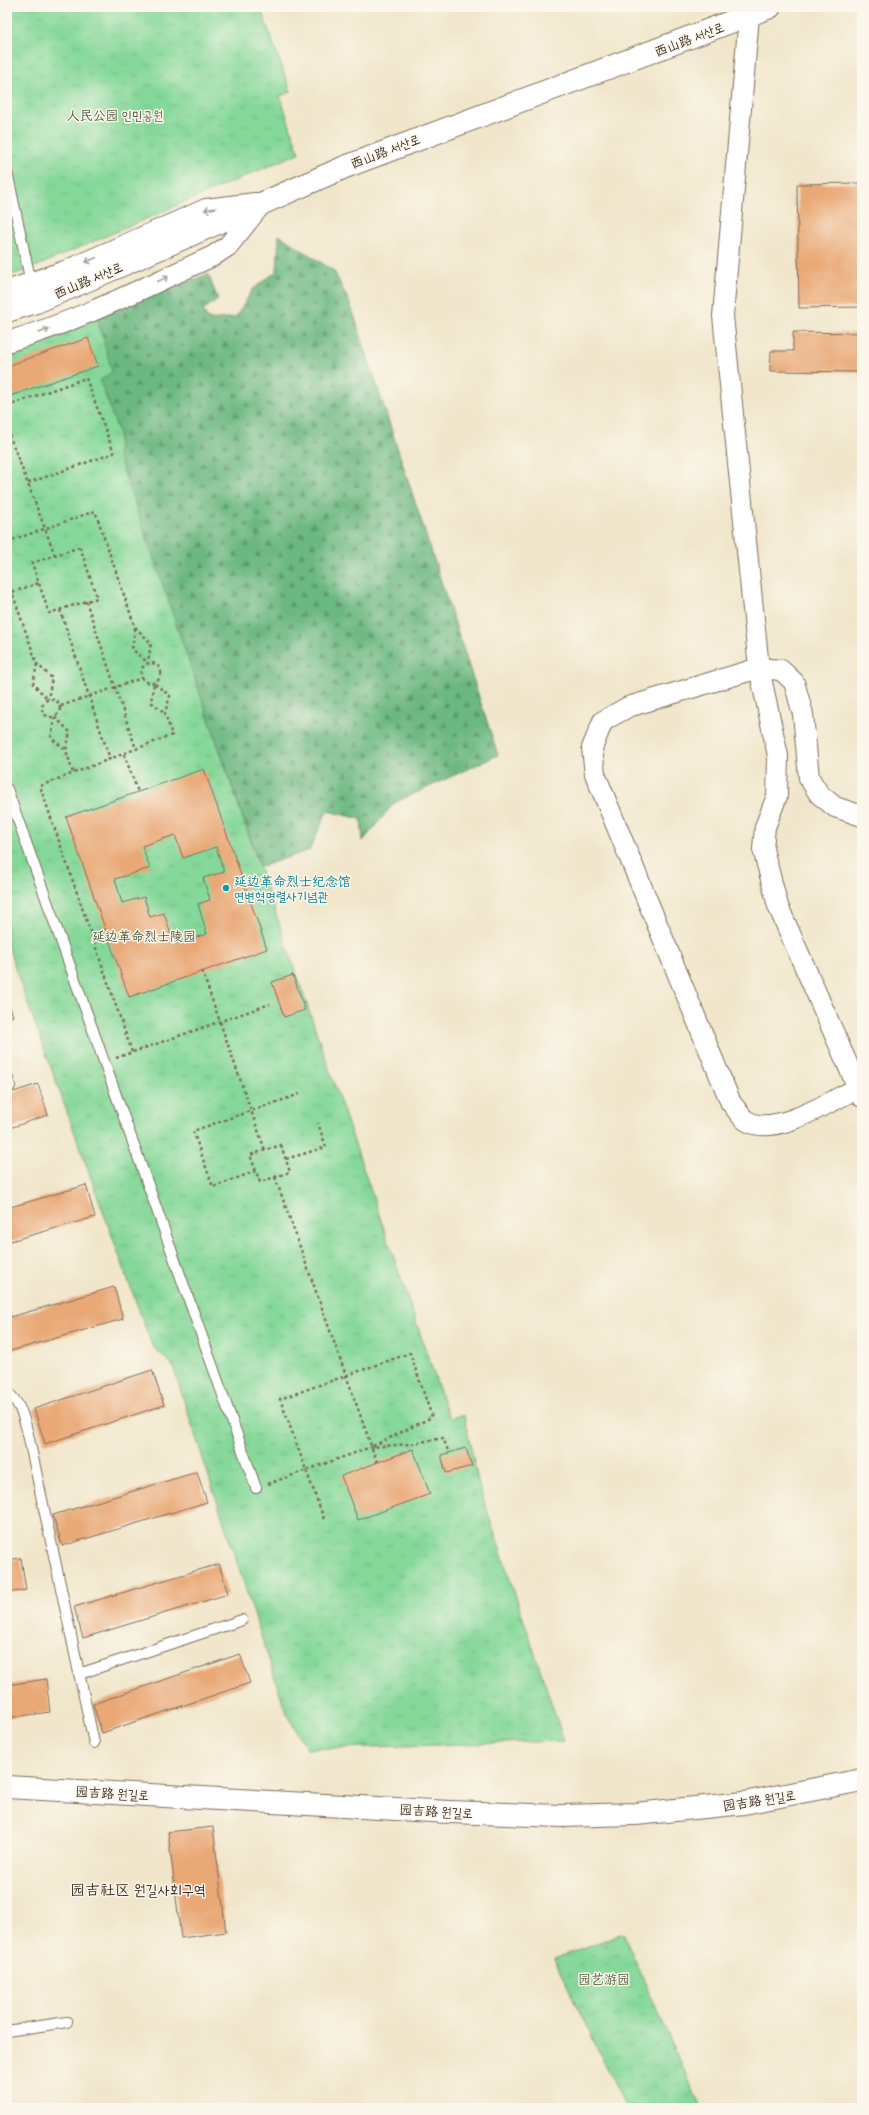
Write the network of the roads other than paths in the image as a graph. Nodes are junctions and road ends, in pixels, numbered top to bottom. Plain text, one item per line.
1 (770, 7) edge
2 (749, 12) edge
3 (7, 172) edge
4 (263, 202) junction
5 (31, 283) junction
6 (7, 291) edge
7 (7, 311) edge
8 (7, 342) edge
9 (759, 668) junction
10 (7, 789) edge
11 (862, 816) edge
12 (7, 1077) edge
13 (7, 1086) edge
14 (860, 1092) edge
15 (7, 1392) edge
16 (256, 1488) road end
17 (242, 1620) dead end
18 (79, 1674) junction
19 (94, 1743) dead end
20 (862, 1780) edge
21 (7, 1787) edge
22 (67, 2022) dead end
23 (7, 2031) edge

1 - 2 street, 西山路 서산로
2 - 4 street, 西山路 서산로
2 - 9 street
3 - 5 lane
4 -> 5 street
4 - 7 street, 西山路 서산로
8 -> 4 street
5 - 6 street
9 - 11 street
9 - 14 street
9 - 14 street
10 - 16 lane
12 - 13 lane
15 - 18 lane
17 - 18 lane
18 - 19 lane
20 - 21 street, 园吉路 원길로
22 - 23 lane

